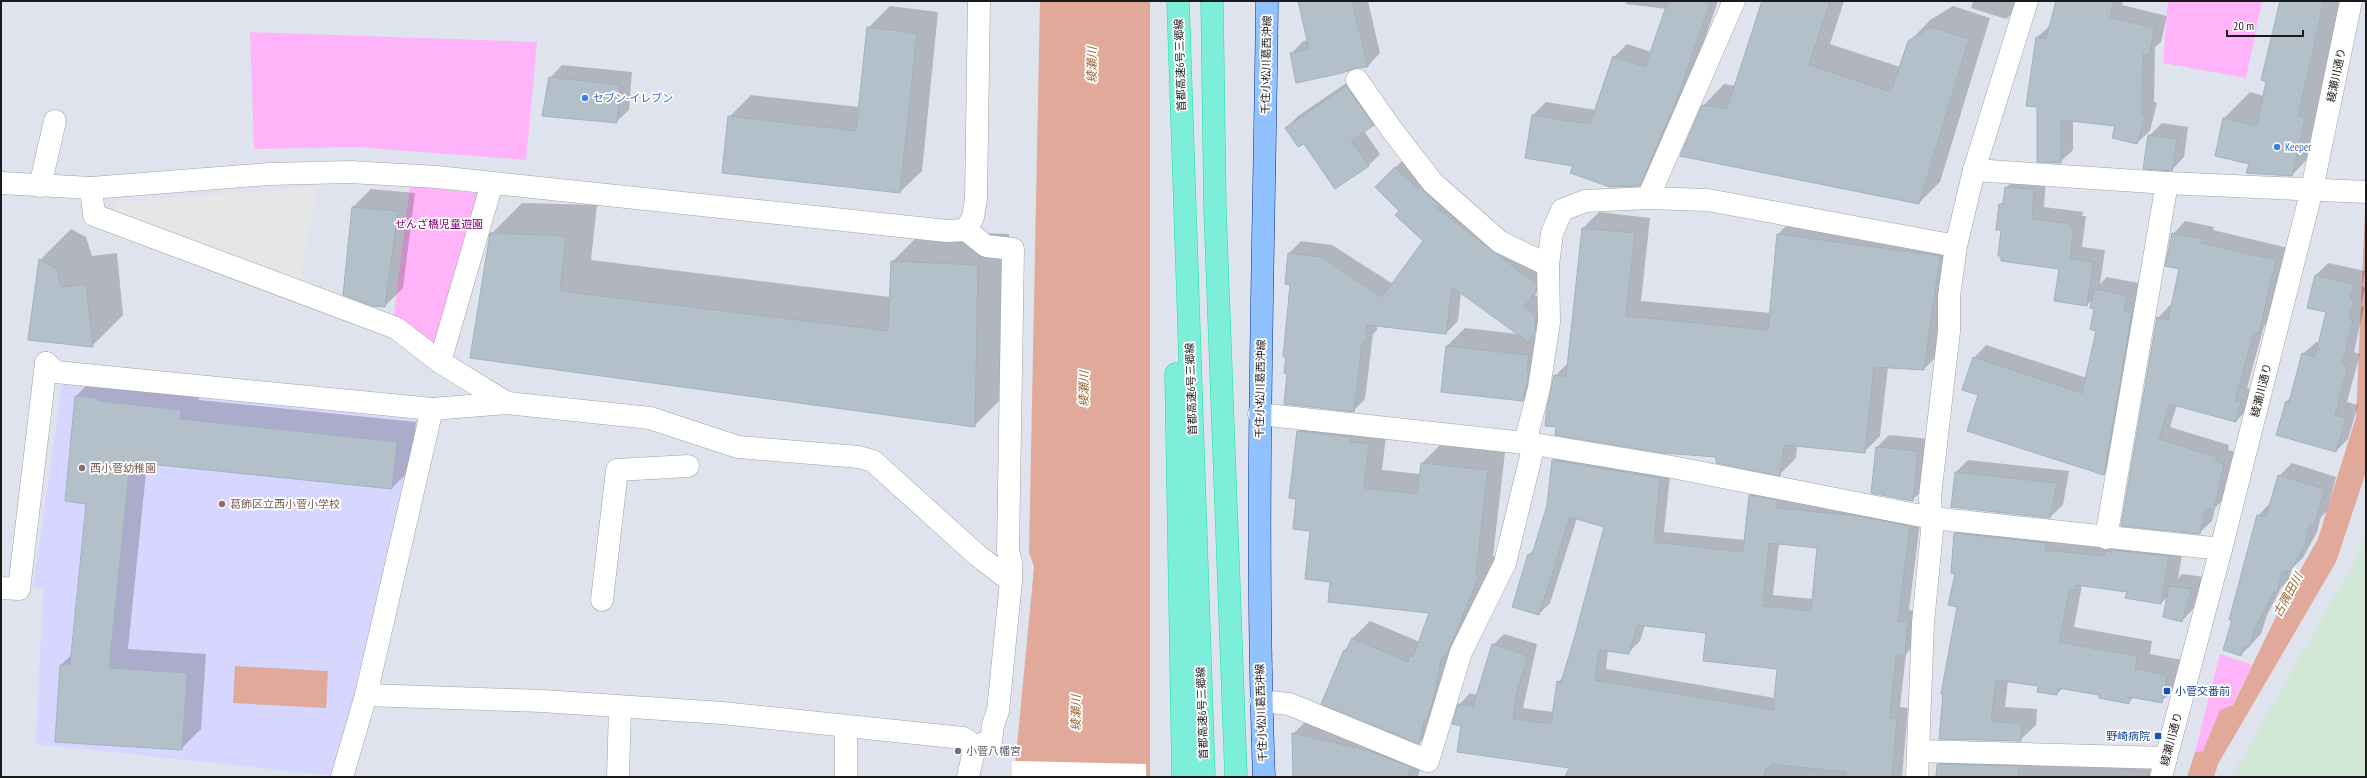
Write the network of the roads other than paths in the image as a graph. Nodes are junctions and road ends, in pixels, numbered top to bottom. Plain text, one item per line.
1 (979, 1) edge
2 (1177, 1) edge
3 (1212, 1) edge
4 (1267, 1) edge
5 (1734, 1) edge
6 (2027, 1) edge
7 (2352, 1) edge
8 (1358, 80) dead end
9 (55, 121) dead end
10 (1974, 170) junction
11 (1, 183) edge
12 (492, 183) junction
13 (2167, 184) junction
14 (40, 186) junction
15 (91, 188) junction
16 (2312, 189) junction
17 (2366, 192) edge
18 (1648, 198) junction
19 (1215, 209) junction
20 (966, 230) junction
21 (1956, 246) junction
22 (1548, 265) junction
23 (440, 362) junction
24 (507, 403) junction
25 (432, 409) junction
26 (1259, 414) junction
27 (687, 432) junction
28 (1529, 443) junction
29 (1932, 518) junction
30 (2106, 538) junction
31 (2221, 549) junction
32 (1011, 581) junction
33 (1, 588) edge
34 (602, 600) dead end
35 (366, 695) junction
36 (1261, 701) junction
37 (620, 708) junction
38 (846, 727) junction
39 (975, 746) junction
40 (1919, 751) junction
41 (2163, 768) edge
42 (342, 777) edge
43 (618, 777) edge
44 (846, 777) edge
45 (968, 777) edge
46 (1183, 777) edge
47 (1200, 777) edge
48 (1204, 777) edge
49 (1236, 777) edge
50 (1264, 777) edge
51 (1917, 777) edge

1 - 20 street
2 - 46 highway
2 - 48 highway, 首都高速6号三郷線
3 - 19 highway
4 - 26 main road, 千住小松川葛西沖線
5 - 18 street
6 - 10 street
7 - 16 street, 綾瀬川通り
8 - 22 street
9 - 14 street
10 - 13 street
10 - 21 street
11 - 14 street
12 - 15 street
12 - 20 street
12 - 23 street
13 - 16 street
13 - 30 street
14 - 15 street
15 - 23 street
16 - 17 street
16 - 31 street, 綾瀬川通り
18 - 21 street
18 - 22 street
19 - 47 highway
19 - 49 highway
20 - 32 street
21 - 29 street
22 - 28 street
23 - 24 street
24 - 25 street
24 - 27 street
25 - 33 street
25 - 35 street
26 - 28 street
26 - 36 main road, 千住小松川葛西沖線
27 - 32 street
27 - 34 street
28 - 29 street
28 - 36 street
29 - 30 street
29 - 40 street
30 - 31 street
31 - 41 street, 綾瀬川通り
32 - 39 street
35 - 37 street
35 - 42 street
36 - 50 main road, 千住小松川葛西沖線
37 - 38 street
37 - 43 street
38 - 39 street
38 - 44 street
39 - 45 street
40 - 41 street
40 - 51 street

